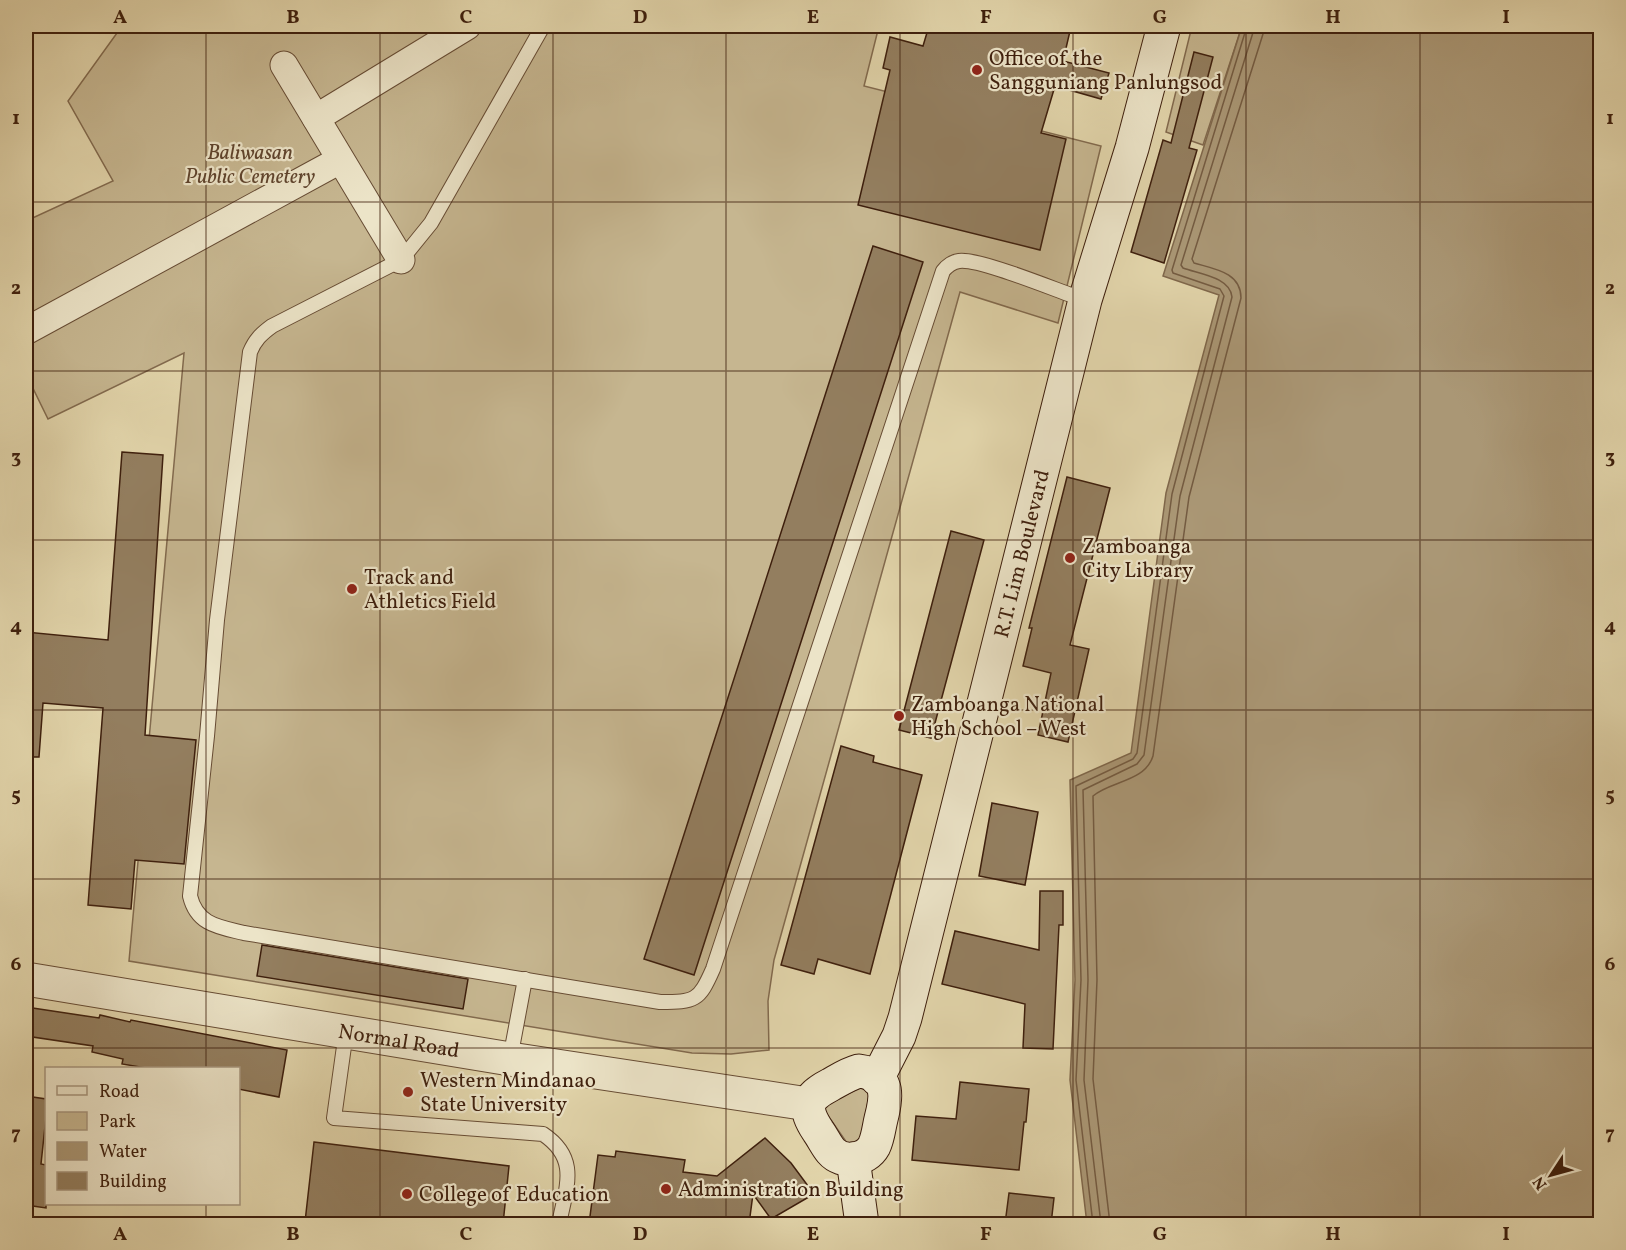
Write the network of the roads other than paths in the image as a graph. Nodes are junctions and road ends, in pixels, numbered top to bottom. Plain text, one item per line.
1 (467, 26) edge
2 (543, 26) edge
3 (1164, 26) edge
4 (284, 65) dead end
5 (316, 118) junction
6 (340, 160) junction
7 (400, 260) junction
8 (1085, 300) junction
9 (26, 331) edge
10 (525, 978) junction
11 (26, 979) edge
12 (346, 1032) junction
13 (510, 1059) junction
14 (878, 1079) junction
15 (808, 1104) junction
16 (853, 1159) junction
17 (559, 1224) edge
18 (862, 1224) edge

1 - 5 street
2 - 7 lane
3 - 8 main road, R.T. Lim Boulevard
4 - 5 street
5 - 6 street
6 - 7 street
6 - 9 street
7 - 10 lane
8 - 10 lane
8 - 14 main road, R.T. Lim Boulevard
10 - 13 lane
11 - 12 main road, Normal Road
12 - 13 main road, Normal Road
12 - 17 lane
13 - 15 main road, Normal Road
14 - 15 main road
14 - 16 main road
15 - 16 main road
16 - 18 main road

